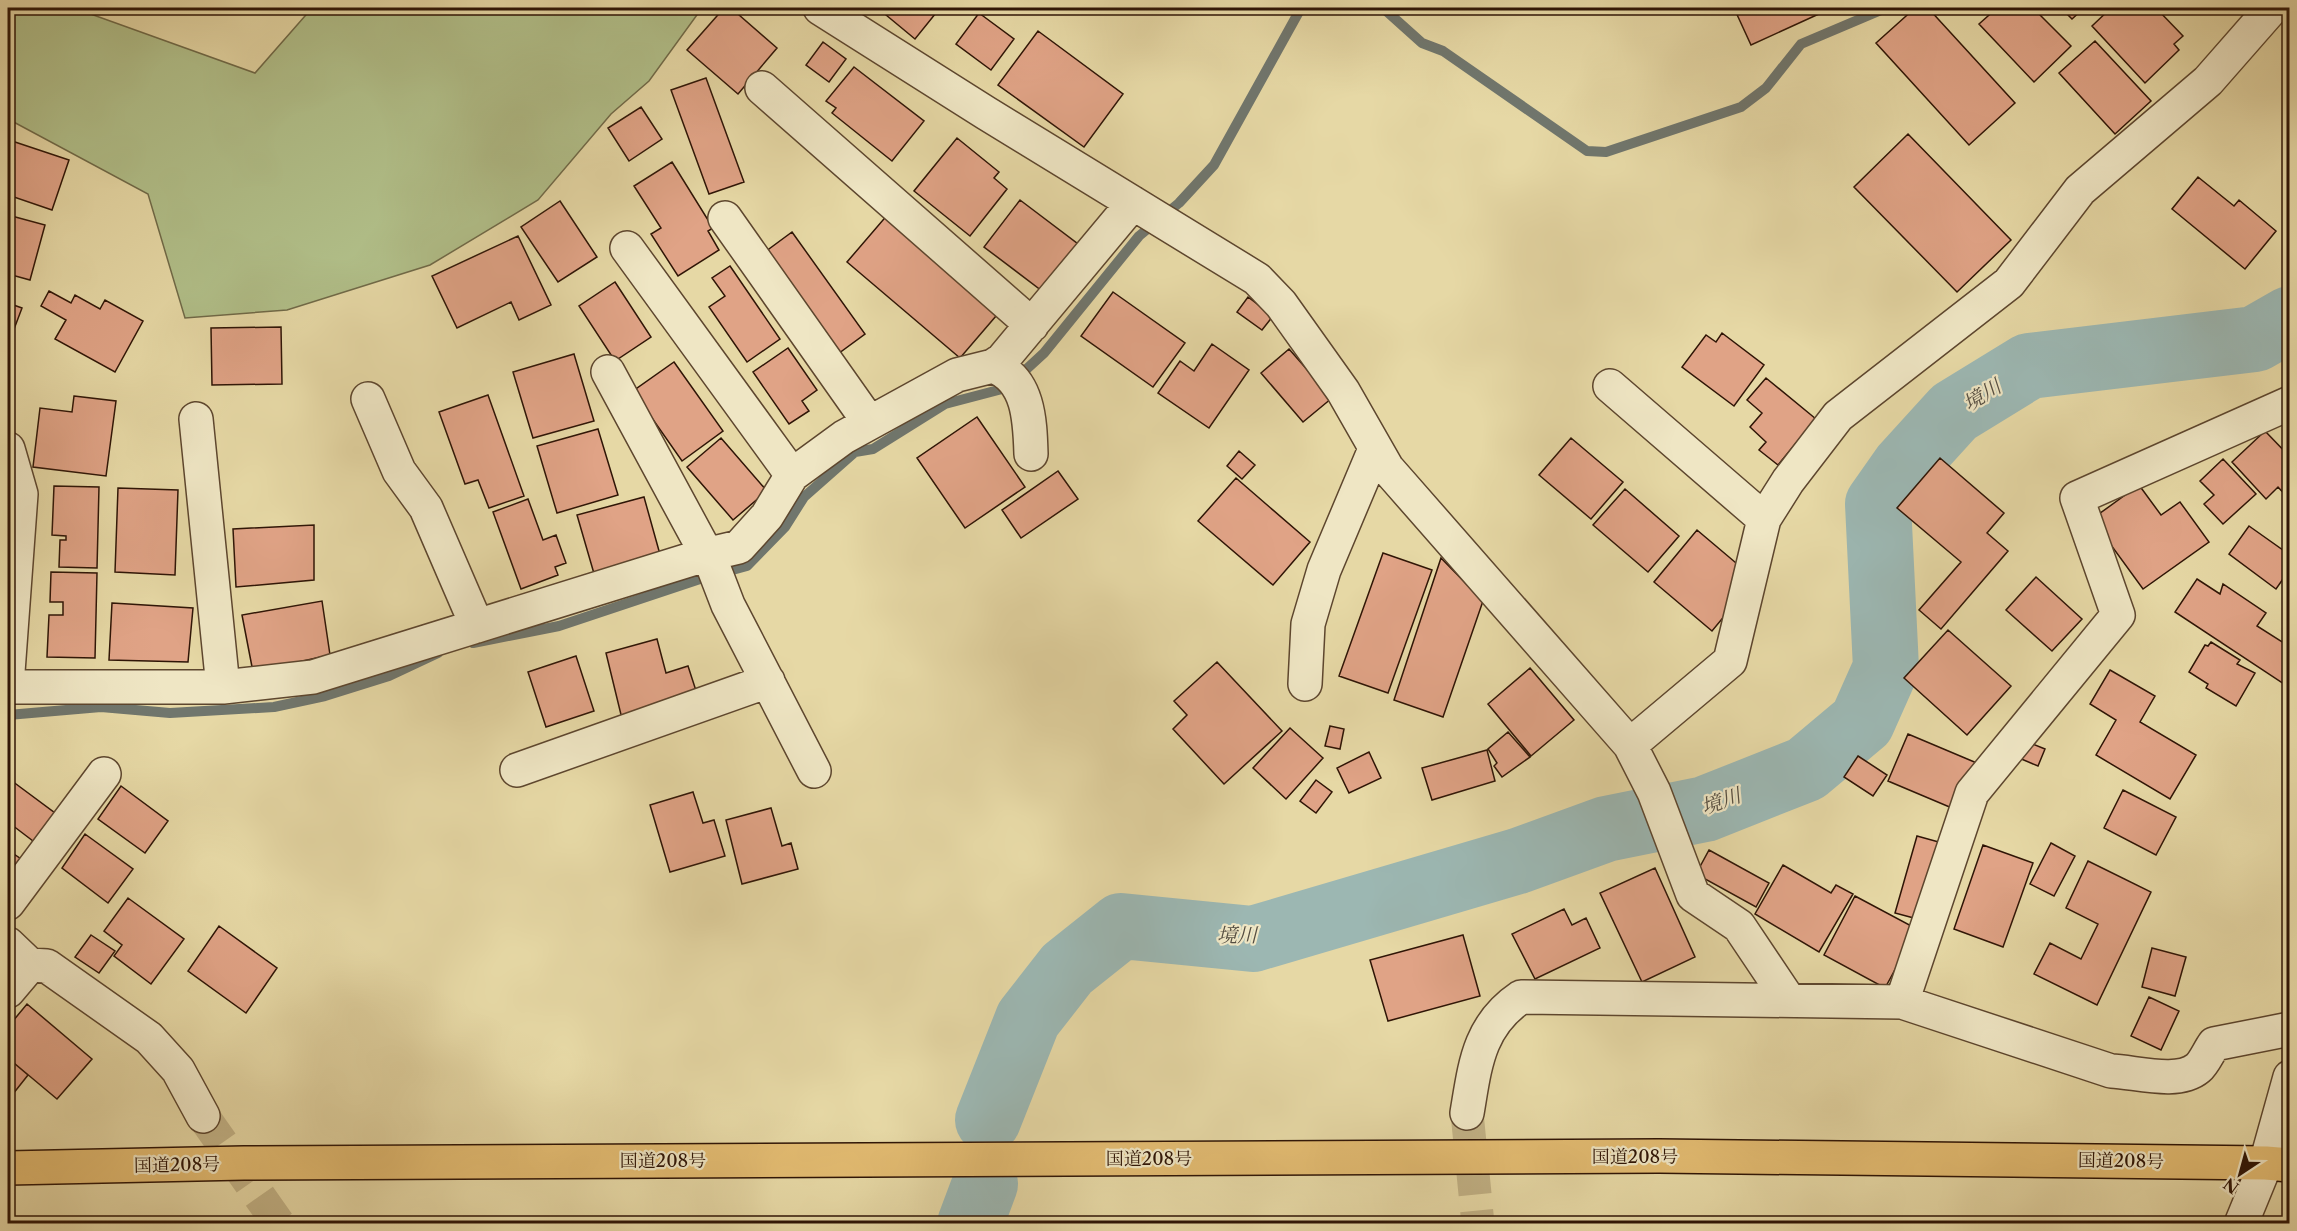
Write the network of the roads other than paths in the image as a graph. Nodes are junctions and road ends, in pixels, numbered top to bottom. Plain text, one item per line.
1 (820, 8) edge
2 (2272, 8) edge
3 (762, 88) dead end
4 (1137, 205) junction
5 (724, 218) dead end
6 (627, 248) dead end
7 (1032, 324) junction
8 (1000, 368) junction
9 (608, 372) dead end
10 (1610, 386) dead end
11 (368, 399) dead end
12 (2289, 402) edge
13 (196, 419) dead end
14 (869, 422) junction
15 (8, 449) edge
16 (1375, 449) junction
17 (1031, 454) dead end
18 (792, 475) junction
19 (1764, 519) junction
20 (709, 561) junction
21 (477, 626) junction
22 (8, 672) edge
23 (768, 681) junction
24 (1305, 684) dead end
25 (8, 687) edge
26 (223, 687) junction
27 (1630, 745) junction
28 (517, 770) dead end
29 (814, 771) dead end
30 (104, 774) dead end
31 (8, 903) edge
32 (19, 954) edge
33 (8, 991) edge
34 (1788, 999) junction
35 (1902, 1002) junction
36 (2289, 1029) edge
37 (2289, 1077) edge
38 (1467, 1113) tunnel mouth
39 (203, 1116) tunnel mouth
40 (2278, 1164) edge
41 (8, 1168) edge
42 (2241, 1224) edge

1 - 4 street
2 - 19 street
3 - 7 street
4 - 7 street
4 - 16 street
5 - 14 street
6 - 18 street
7 - 8 street
8 - 14 street
8 - 17 street
9 - 20 street
10 - 19 street
11 - 21 street
12 - 35 street
13 - 26 street
14 - 18 street
15 - 22 street
16 - 24 street
16 - 27 street
18 - 20 street
19 - 27 street
20 - 21 street
20 - 23 street
21 - 26 street
23 - 28 street
23 - 29 street
25 - 26 street
27 - 34 street
30 - 31 street
32 - 33 street
32 - 39 street
34 - 35 street
34 - 38 street
35 - 36 street
37 - 40 street
40 - 41 highway, 国道208号
40 - 42 street

